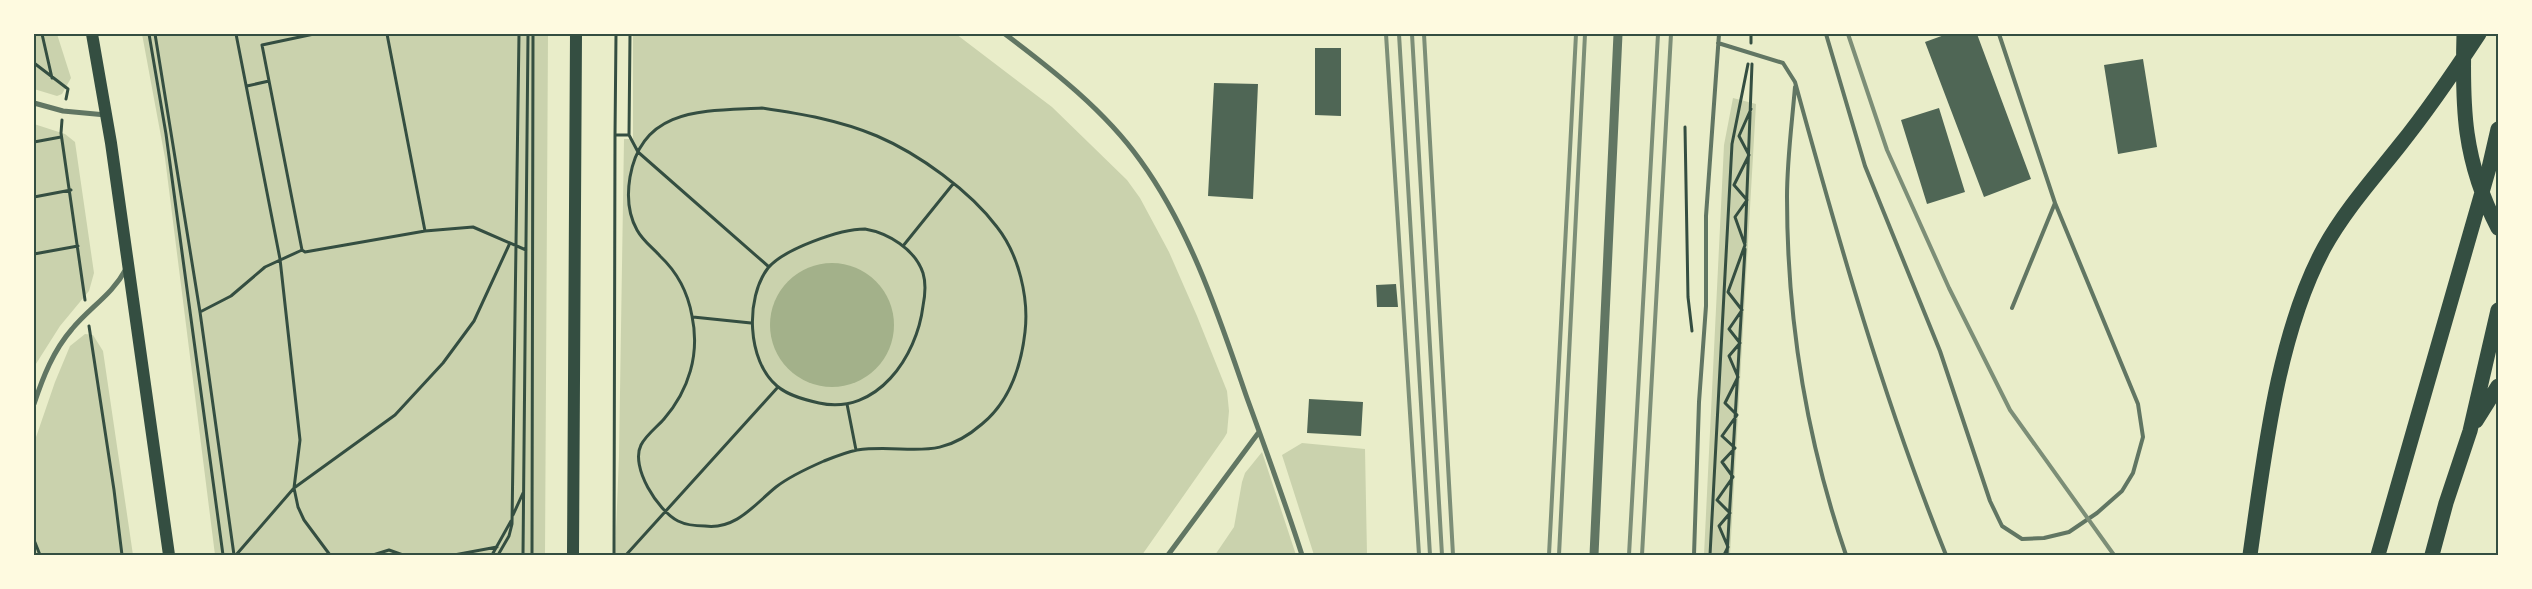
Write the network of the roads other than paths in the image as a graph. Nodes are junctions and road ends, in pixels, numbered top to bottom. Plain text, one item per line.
1 (92, 34) edge
2 (576, 34) edge
3 (1005, 34) edge
4 (1618, 34) edge
5 (1719, 34) edge
6 (1826, 34) edge
7 (1999, 34) edge
8 (2464, 34) edge
9 (2479, 34) edge
10 (1718, 43) junction
11 (1795, 82) junction
12 (34, 103) edge
13 (107, 115) junction
14 (2498, 128) edge
15 (2055, 203) junction
16 (2498, 228) edge
17 (128, 264) junction
18 (2012, 308) dead end
19 (2498, 310) edge
20 (2498, 386) edge
21 (34, 404) edge
22 (2470, 431) junction
23 (1259, 432) junction
24 (169, 555) edge
25 (573, 555) edge
26 (1168, 555) edge
27 (1302, 555) edge
28 (1594, 555) edge
29 (1694, 555) edge
30 (1846, 555) edge
31 (1946, 555) edge
32 (2250, 555) edge
33 (2378, 555) edge
34 (2432, 555) edge

1 - 13 main road
2 - 25 main road
3 - 23 street
4 - 28 street
5 - 10 lane
6 - 15 lane
7 - 15 lane
8 - 16 highway
9 - 32 highway
10 - 11 lane
10 - 29 lane
11 - 30 lane
11 - 31 lane
12 - 13 street
13 - 17 main road
14 - 33 highway
15 - 18 lane
17 - 21 street
17 - 24 main road
19 - 22 highway
20 - 22 highway
22 - 34 highway
23 - 26 street
23 - 27 street

